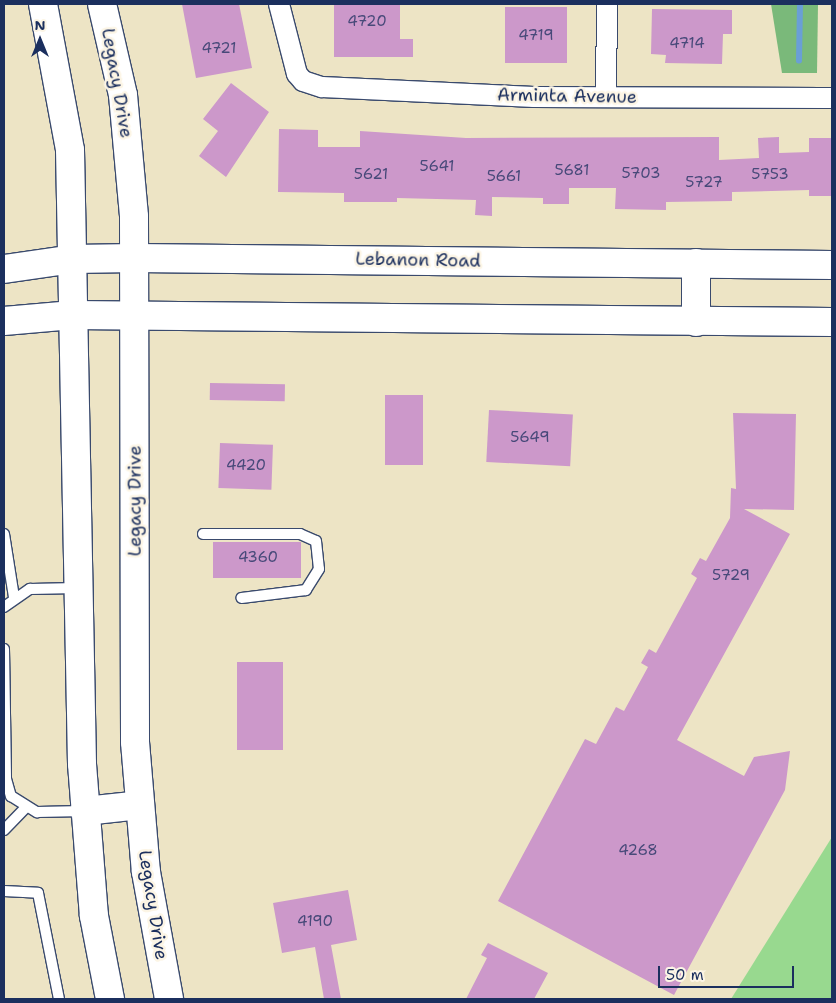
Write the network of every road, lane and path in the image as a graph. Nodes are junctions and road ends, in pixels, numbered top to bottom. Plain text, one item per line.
1 (43, 4) edge
2 (102, 4) edge
3 (278, 4) edge
4 (607, 4) edge
5 (606, 97) junction
6 (832, 98) edge
7 (135, 258) junction
8 (73, 259) junction
9 (696, 263) junction
10 (832, 264) edge
11 (4, 269) edge
12 (74, 315) junction
13 (136, 317) junction
14 (4, 321) edge
15 (696, 322) junction
16 (832, 322) edge
17 (4, 534) edge
18 (204, 534) dead end
19 (78, 588) junction
20 (14, 597) junction
21 (241, 598) dead end
22 (4, 607) edge
23 (4, 649) edge
24 (4, 660) edge
25 (140, 805) junction
26 (26, 808) junction
27 (85, 811) junction
28 (4, 830) edge
29 (4, 891) edge
30 (59, 999) edge
31 (110, 999) edge
32 (169, 999) edge

1 - 8 main road
2 - 7 main road, Legacy Drive
3 - 5 street, Arminta Avenue
4 - 5 street
5 - 6 street, Arminta Avenue
7 - 8 main road, Lebanon Road
7 - 9 main road, Lebanon Road
7 - 13 main road, Legacy Drive
8 - 11 main road, Lebanon Road
8 - 12 main road
9 - 10 main road, Lebanon Road
9 - 15 main road
12 - 13 main road
12 - 14 main road
12 - 19 main road
13 - 15 main road
13 - 25 main road, Legacy Drive
15 - 16 main road
17 - 20 lane
18 - 21 lane
19 - 20 lane
19 - 27 main road
20 - 22 lane
23 - 24 lane
24 - 26 lane
25 - 27 main road
25 - 32 main road, Legacy Drive
26 - 27 lane
26 - 28 lane
27 - 31 main road
29 - 30 lane

